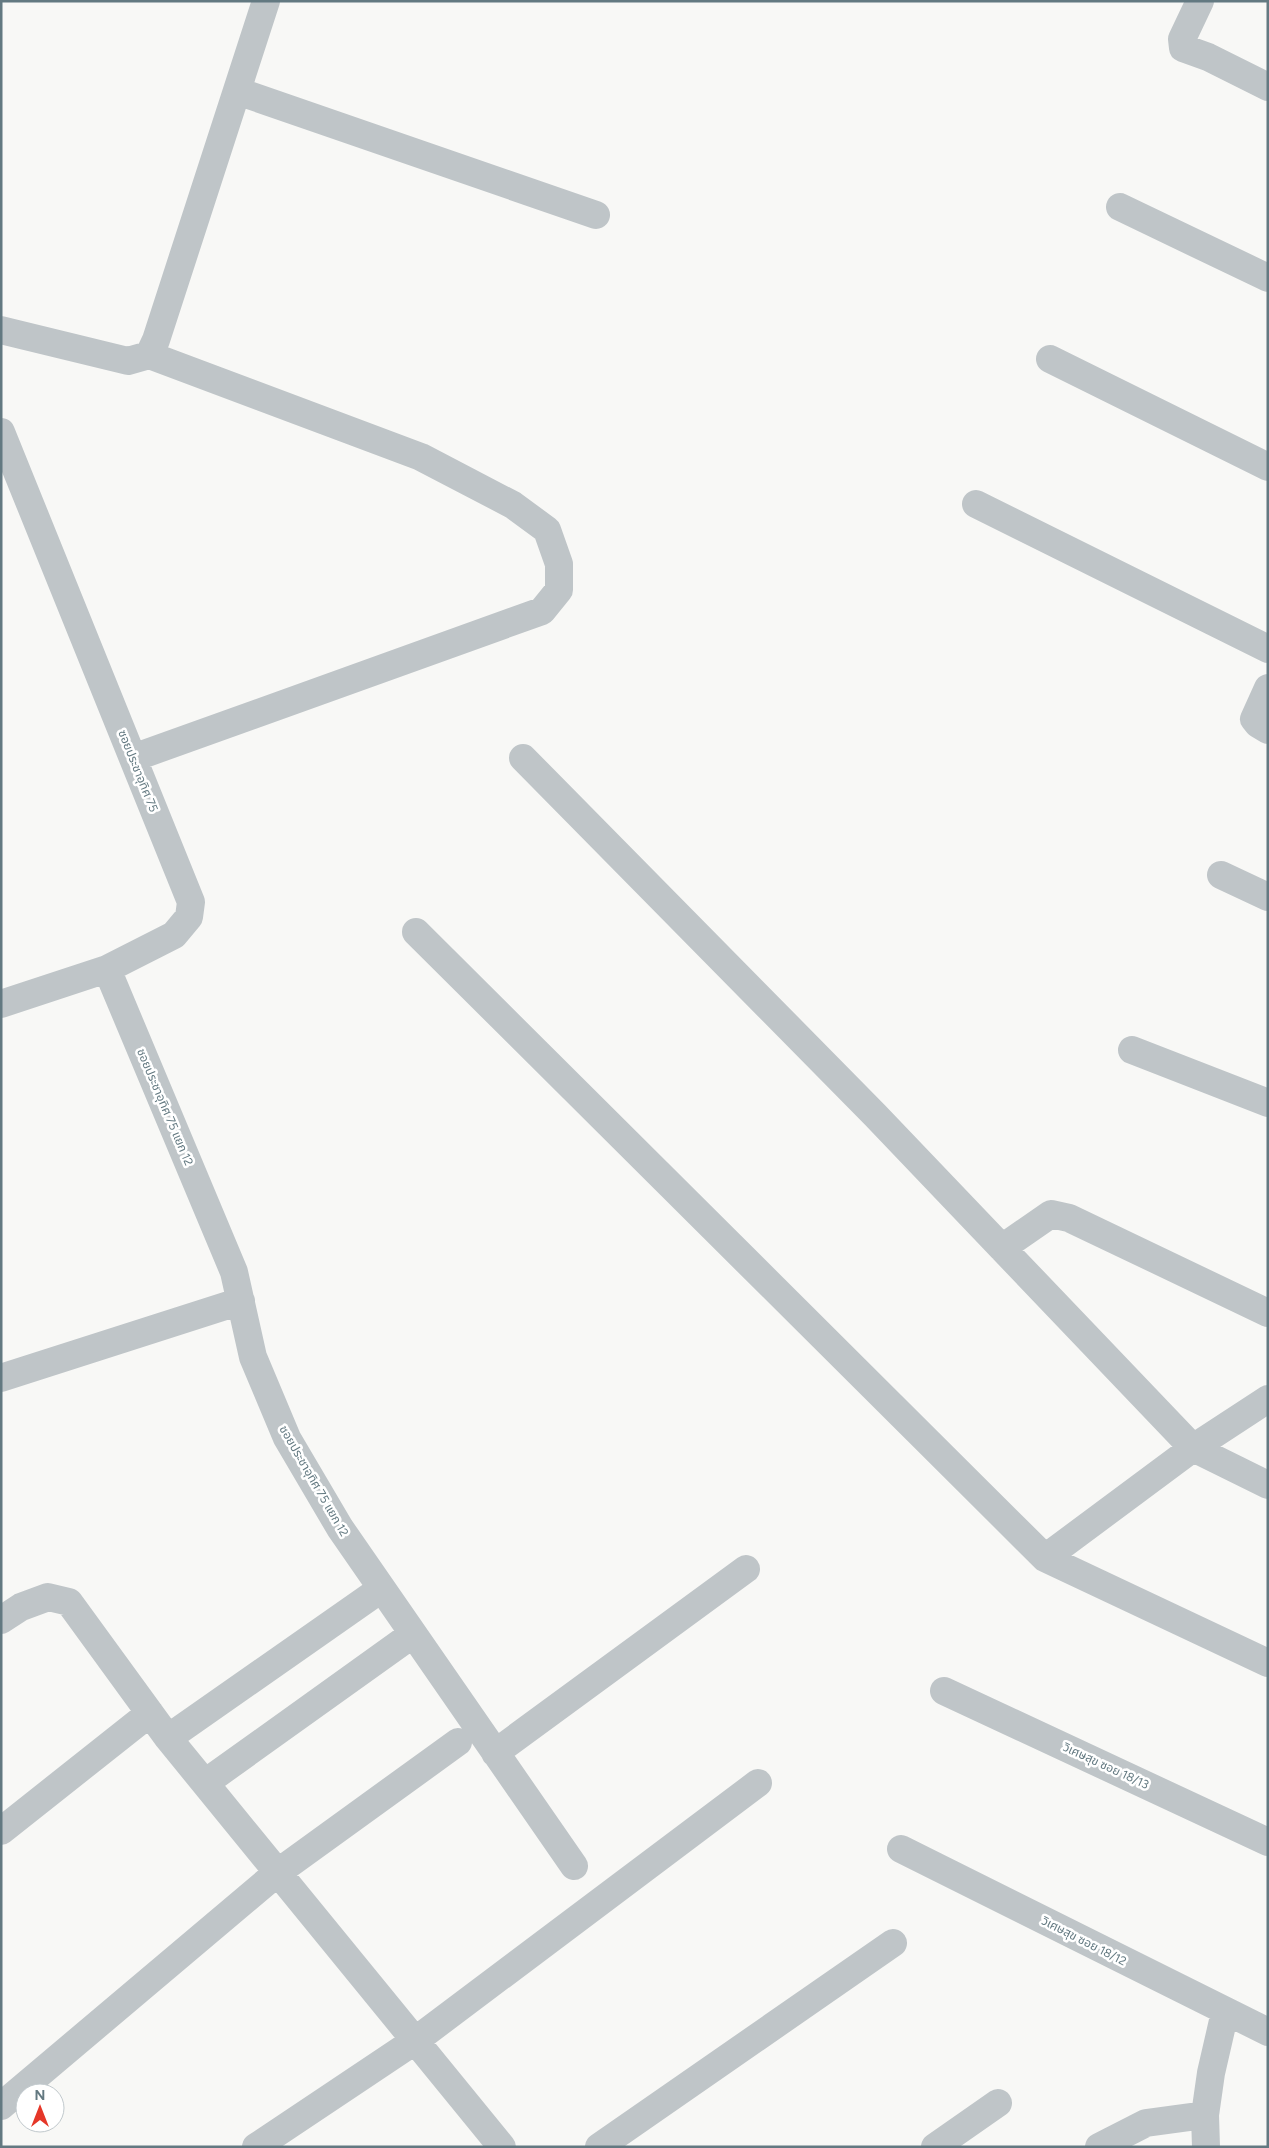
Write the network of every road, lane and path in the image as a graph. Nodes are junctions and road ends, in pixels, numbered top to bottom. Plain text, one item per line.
1 (266, 1) edge
2 (1200, 1) edge
3 (1268, 87) edge
4 (237, 91) junction
5 (1120, 207) dead end
6 (596, 215) dead end
7 (1268, 278) edge
8 (1, 330) edge
9 (149, 356) junction
10 (1050, 359) dead end
11 (1, 432) edge
12 (1268, 467) edge
13 (976, 504) dead end
14 (1268, 649) edge
15 (1268, 688) edge
16 (1261, 724) edge
17 (133, 758) junction
18 (523, 758) dead end
19 (1221, 875) dead end
20 (1268, 897) edge
21 (416, 932) dead end
22 (107, 969) junction
23 (1, 1004) edge
24 (1132, 1050) dead end
25 (1268, 1103) edge
26 (1002, 1248) junction
27 (240, 1301) junction
28 (1268, 1313) edge
29 (1, 1378) edge
30 (1268, 1399) edge
31 (1192, 1448) junction
32 (1268, 1485) edge
33 (1045, 1558) junction
34 (746, 1569) dead end
35 (381, 1588) junction
36 (1, 1620) edge
37 (413, 1634) junction
38 (1268, 1663) edge
39 (944, 1691) dead end
40 (150, 1713) junction
41 (168, 1738) junction
42 (458, 1742) dead end
43 (495, 1753) junction
44 (205, 1783) junction
45 (758, 1783) dead end
46 (1, 1831) edge
47 (1268, 1842) edge
48 (900, 1849) dead end
49 (574, 1866) dead end
50 (277, 1873) junction
51 (893, 1943) dead end
52 (1225, 2012) junction
53 (1268, 2032) edge
54 (416, 2040) junction
55 (998, 2103) dead end
56 (1, 2106) edge
57 (1205, 2115) junction
58 (256, 2147) edge
59 (502, 2147) edge
60 (599, 2147) edge
61 (935, 2147) edge
62 (1099, 2147) edge
63 (1206, 2147) edge

1 - 4 street
2 - 3 street
4 - 6 street
4 - 9 street
5 - 7 street
8 - 9 street
9 - 17 street
10 - 12 street
11 - 17 street, ซอยประชาอุทิศ 75
13 - 14 street
15 - 16 street
17 - 22 street, ซอยประชาอุทิศ 75
18 - 26 street
19 - 20 street
21 - 33 street
22 - 23 street, ซอยประชาอุทิศ 75
22 - 27 street, ชอยประชาอุทิศ 75 แยก 12
24 - 25 street
26 - 28 street
26 - 31 street
27 - 29 street
27 - 35 street, ชอยประชาอุทิศ 75 แยก 12
30 - 31 street
31 - 32 street
31 - 33 street
33 - 38 street
34 - 43 street
35 - 37 street, ชอยประชาอุทิศ 75 แยก 12
35 - 41 street
36 - 40 street
37 - 43 street, ชอยประชาอุทิศ 75 แยก 12
37 - 44 street
39 - 47 street, วิเศษสุข ซอย 18/13
40 - 41 street
40 - 46 street
41 - 44 street
42 - 50 street
43 - 49 street, ชอยประชาอุทิศ 75 แยก 12
44 - 50 street
45 - 54 street
48 - 52 street, วิเศษสุข ซอย 18/12
50 - 54 street
50 - 56 street
51 - 60 street
52 - 53 street, วิเศษสุข ซอย 18/12
52 - 57 street
54 - 58 street
54 - 59 street
55 - 61 street
57 - 62 street
57 - 63 street

